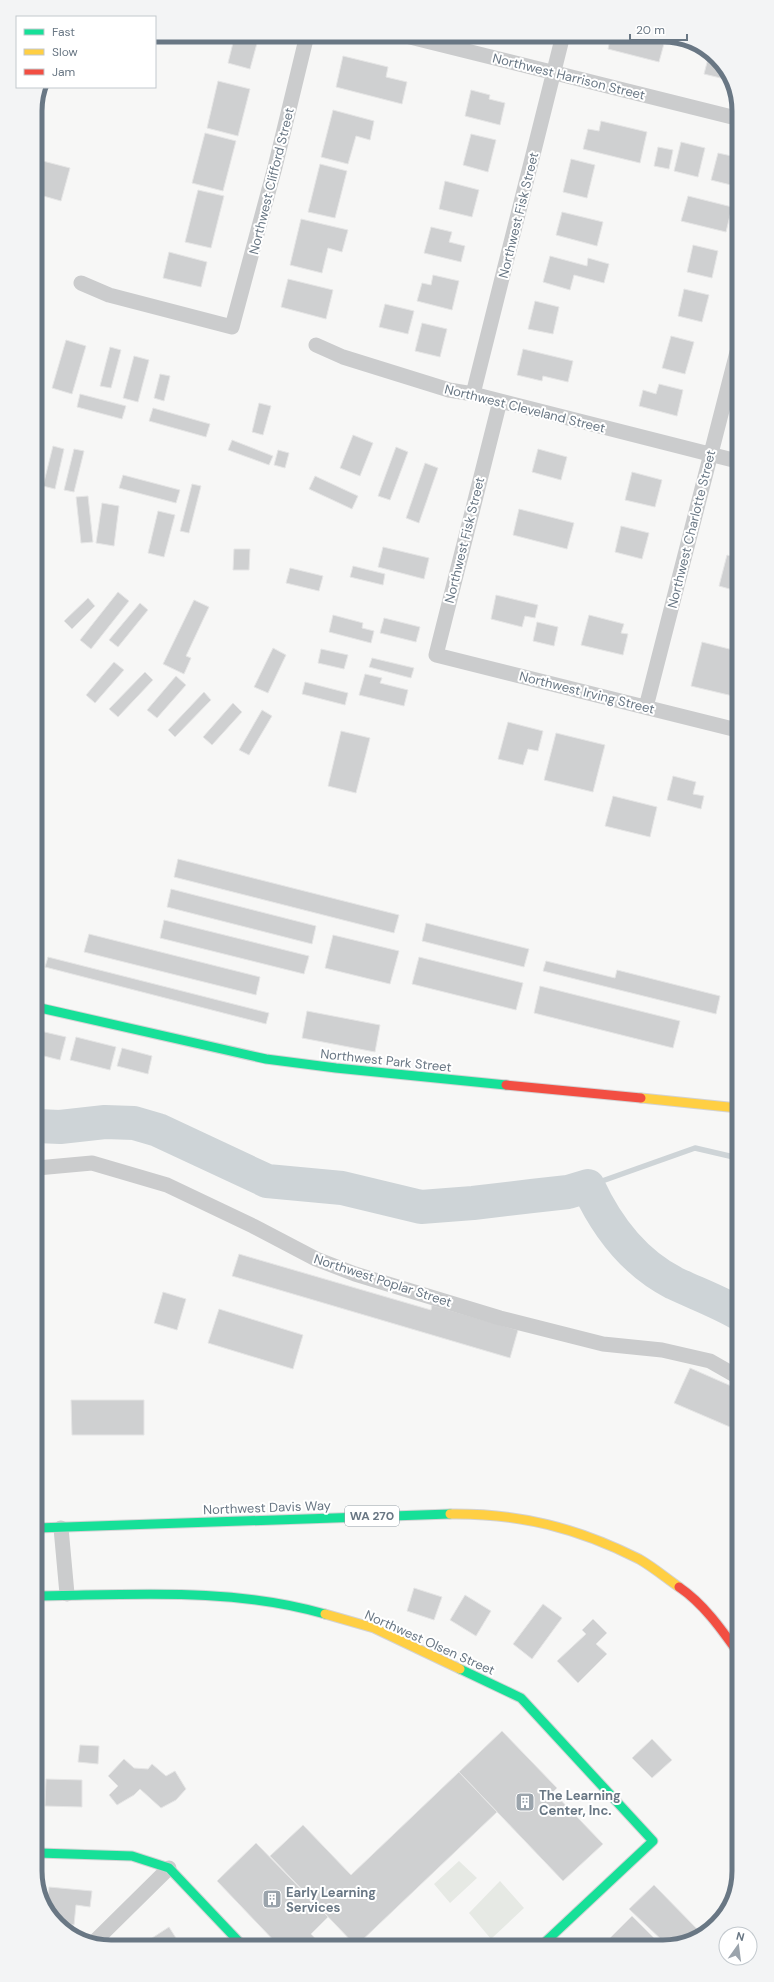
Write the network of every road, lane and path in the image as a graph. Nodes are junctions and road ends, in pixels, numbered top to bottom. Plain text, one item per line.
1 (305, 42) edge
2 (431, 42) edge
3 (561, 42) edge
4 (554, 72) junction
5 (732, 117) edge
6 (81, 283) dead end
7 (316, 345) dead end
8 (732, 371) edge
9 (473, 394) junction
10 (500, 401) junction
11 (710, 455) junction
12 (732, 460) edge
13 (436, 655) joint
14 (646, 707) junction
15 (732, 729) edge
16 (42, 1009) edge
17 (732, 1107) edge
18 (42, 1168) edge
19 (732, 1374) edge
20 (42, 1528) edge
21 (61, 1528) junction
22 (67, 1594) junction
23 (42, 1596) edge
24 (732, 1644) edge
25 (42, 1853) edge
26 (169, 1868) junction
27 (97, 1939) edge
28 (237, 1940) edge
29 (547, 1940) edge

1 - 6 street, Northwest Clifford Street
2 - 4 street, Northwest Harrison Street
3 - 4 street, Northwest Fisk Street
4 - 5 street, Northwest Harrison Street
4 - 9 street, Northwest Fisk Street
7 - 9 street, Northwest Cleveland Street
8 - 11 street, Northwest Charlotte Street
9 - 10 street, Northwest Cleveland Street
10 - 11 street, Northwest Cleveland Street
10 - 13 street, Northwest Fisk Street
11 - 12 street, Northwest Cleveland Street
11 - 14 street, Northwest Charlotte Street
13 - 14 street, Northwest Irving Street
14 - 15 street, Northwest Irving Street
16 - 17 street, Northwest Park Street
18 - 19 street, Northwest Poplar Street
20 - 21 street, Northwest Davis Way / WA 270
21 - 22 street
21 - 24 street, Northwest Davis Way / WA 270
22 - 23 street, Northwest Olsen Street
22 - 29 street, Northwest Olsen Street
25 - 26 street
26 - 27 street
26 - 28 street

